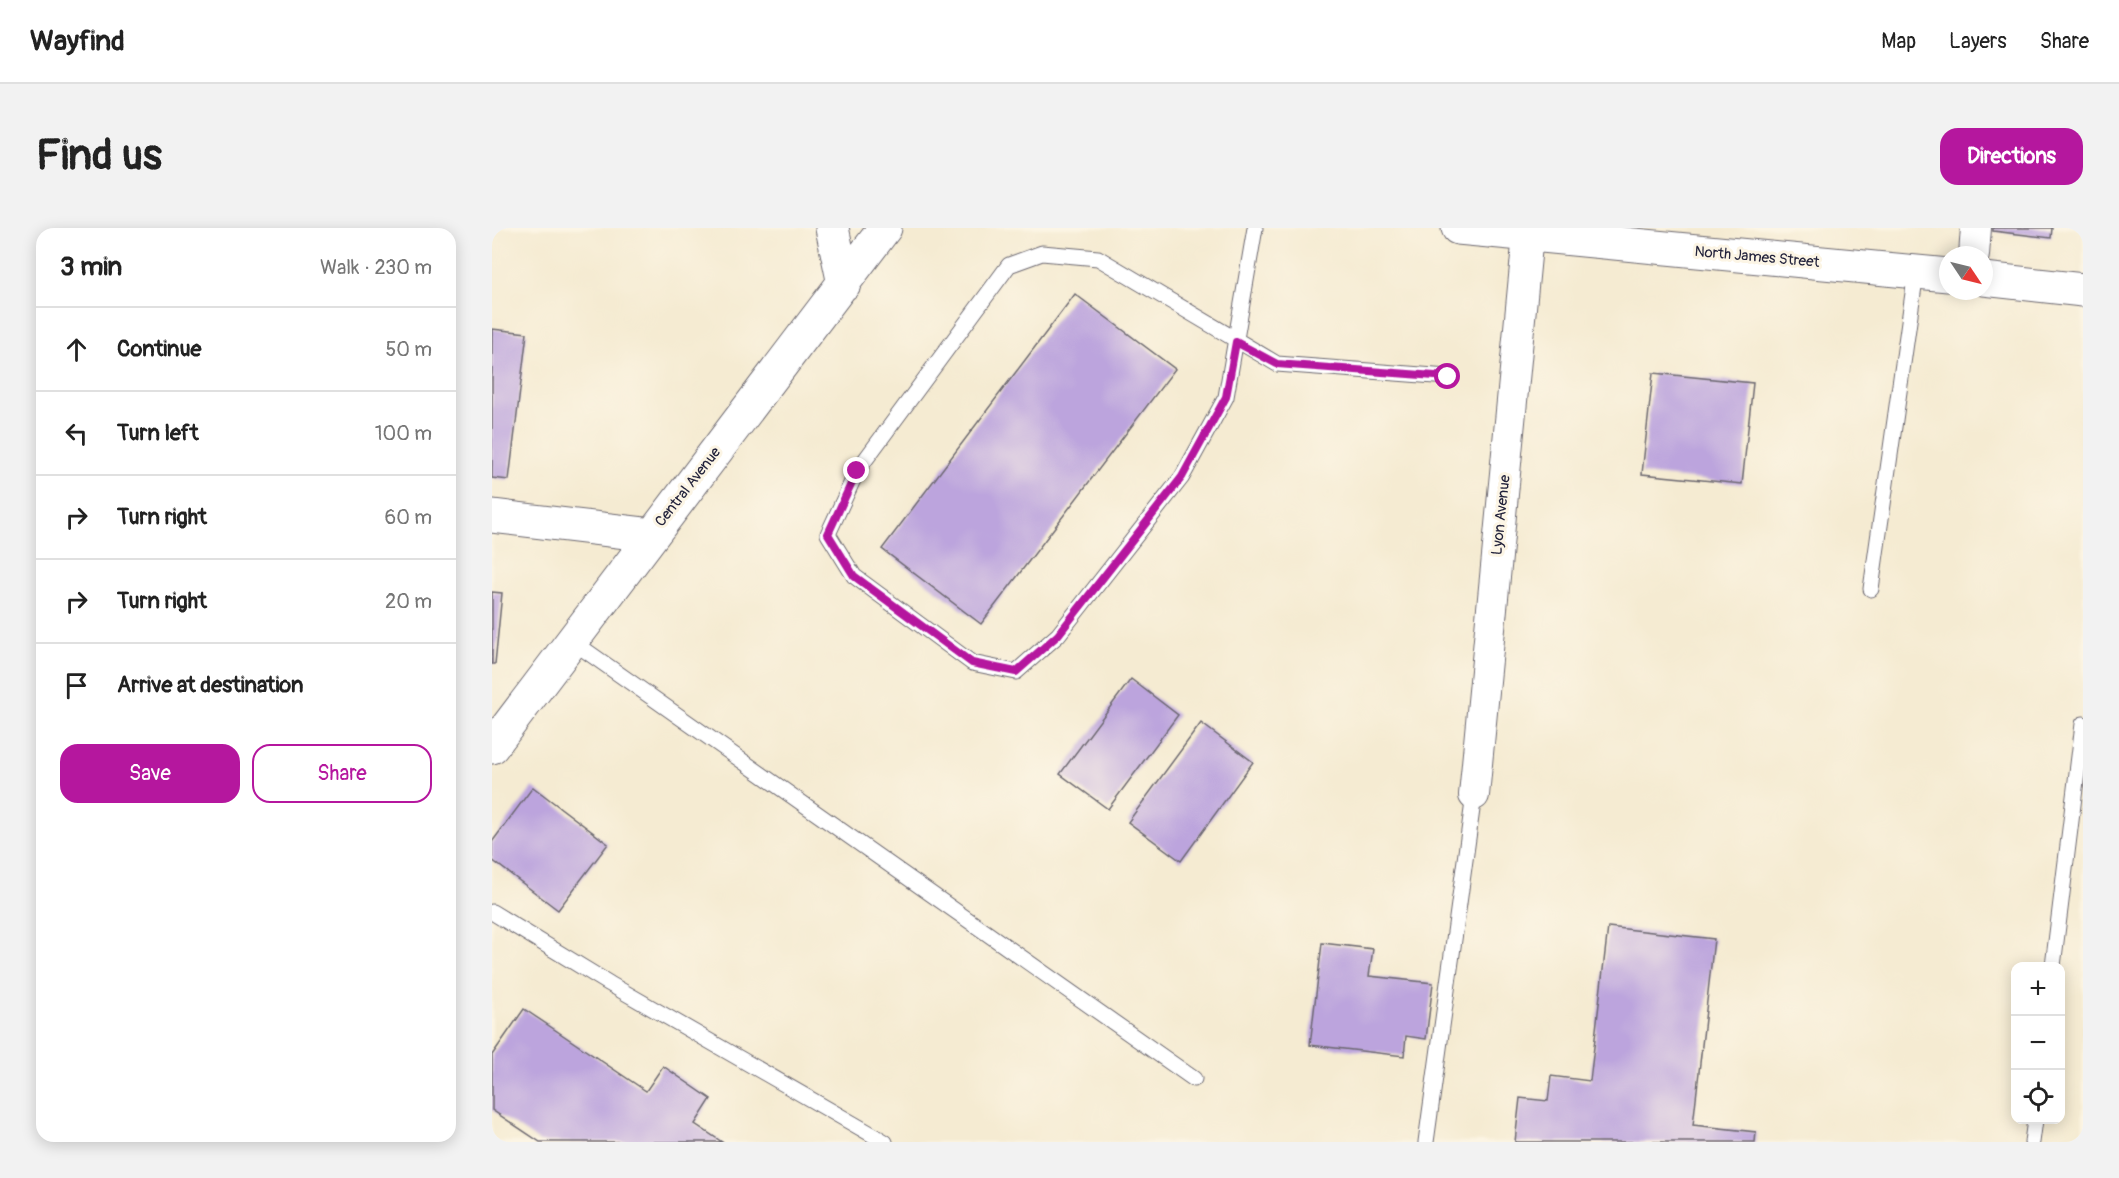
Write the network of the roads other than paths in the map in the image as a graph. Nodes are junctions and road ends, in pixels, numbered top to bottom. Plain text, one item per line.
1 (832, 228) edge
2 (885, 228) edge
3 (1255, 228) edge
4 (1458, 228) edge
5 (1976, 228) edge
6 (1528, 236) junction
7 (1975, 246) edge
8 (1916, 272) junction
9 (1939, 274) edge
10 (1993, 280) edge
11 (843, 284) junction
12 (2083, 290) edge
13 (1236, 342) junction
14 (1448, 377) dead end
15 (492, 516) edge
16 (652, 535) junction
17 (1871, 589) dead end
18 (572, 641) junction
19 (2083, 724) edge
20 (492, 747) edge
21 (1474, 795) joint
22 (492, 912) edge
23 (2053, 962) edge
24 (1194, 1079) dead end
25 (2034, 1124) edge
26 (885, 1142) edge
27 (1426, 1142) edge
28 (2032, 1142) edge

1 - 11 street
2 - 11 street, Central Avenue
3 - 13 lane
4 - 6 street, North James Street
5 - 7 street
6 - 8 street, North James Street
6 - 21 street, Lyon Avenue
8 - 9 street, North James Street
8 - 17 lane
10 - 12 street
11 - 16 street, Central Avenue
13 - 13 lane
13 - 14 lane
15 - 16 street
16 - 18 street, Central Avenue
18 - 20 street, Central Avenue
18 - 24 lane
19 - 23 lane
21 - 27 lane
22 - 26 lane
25 - 28 lane

